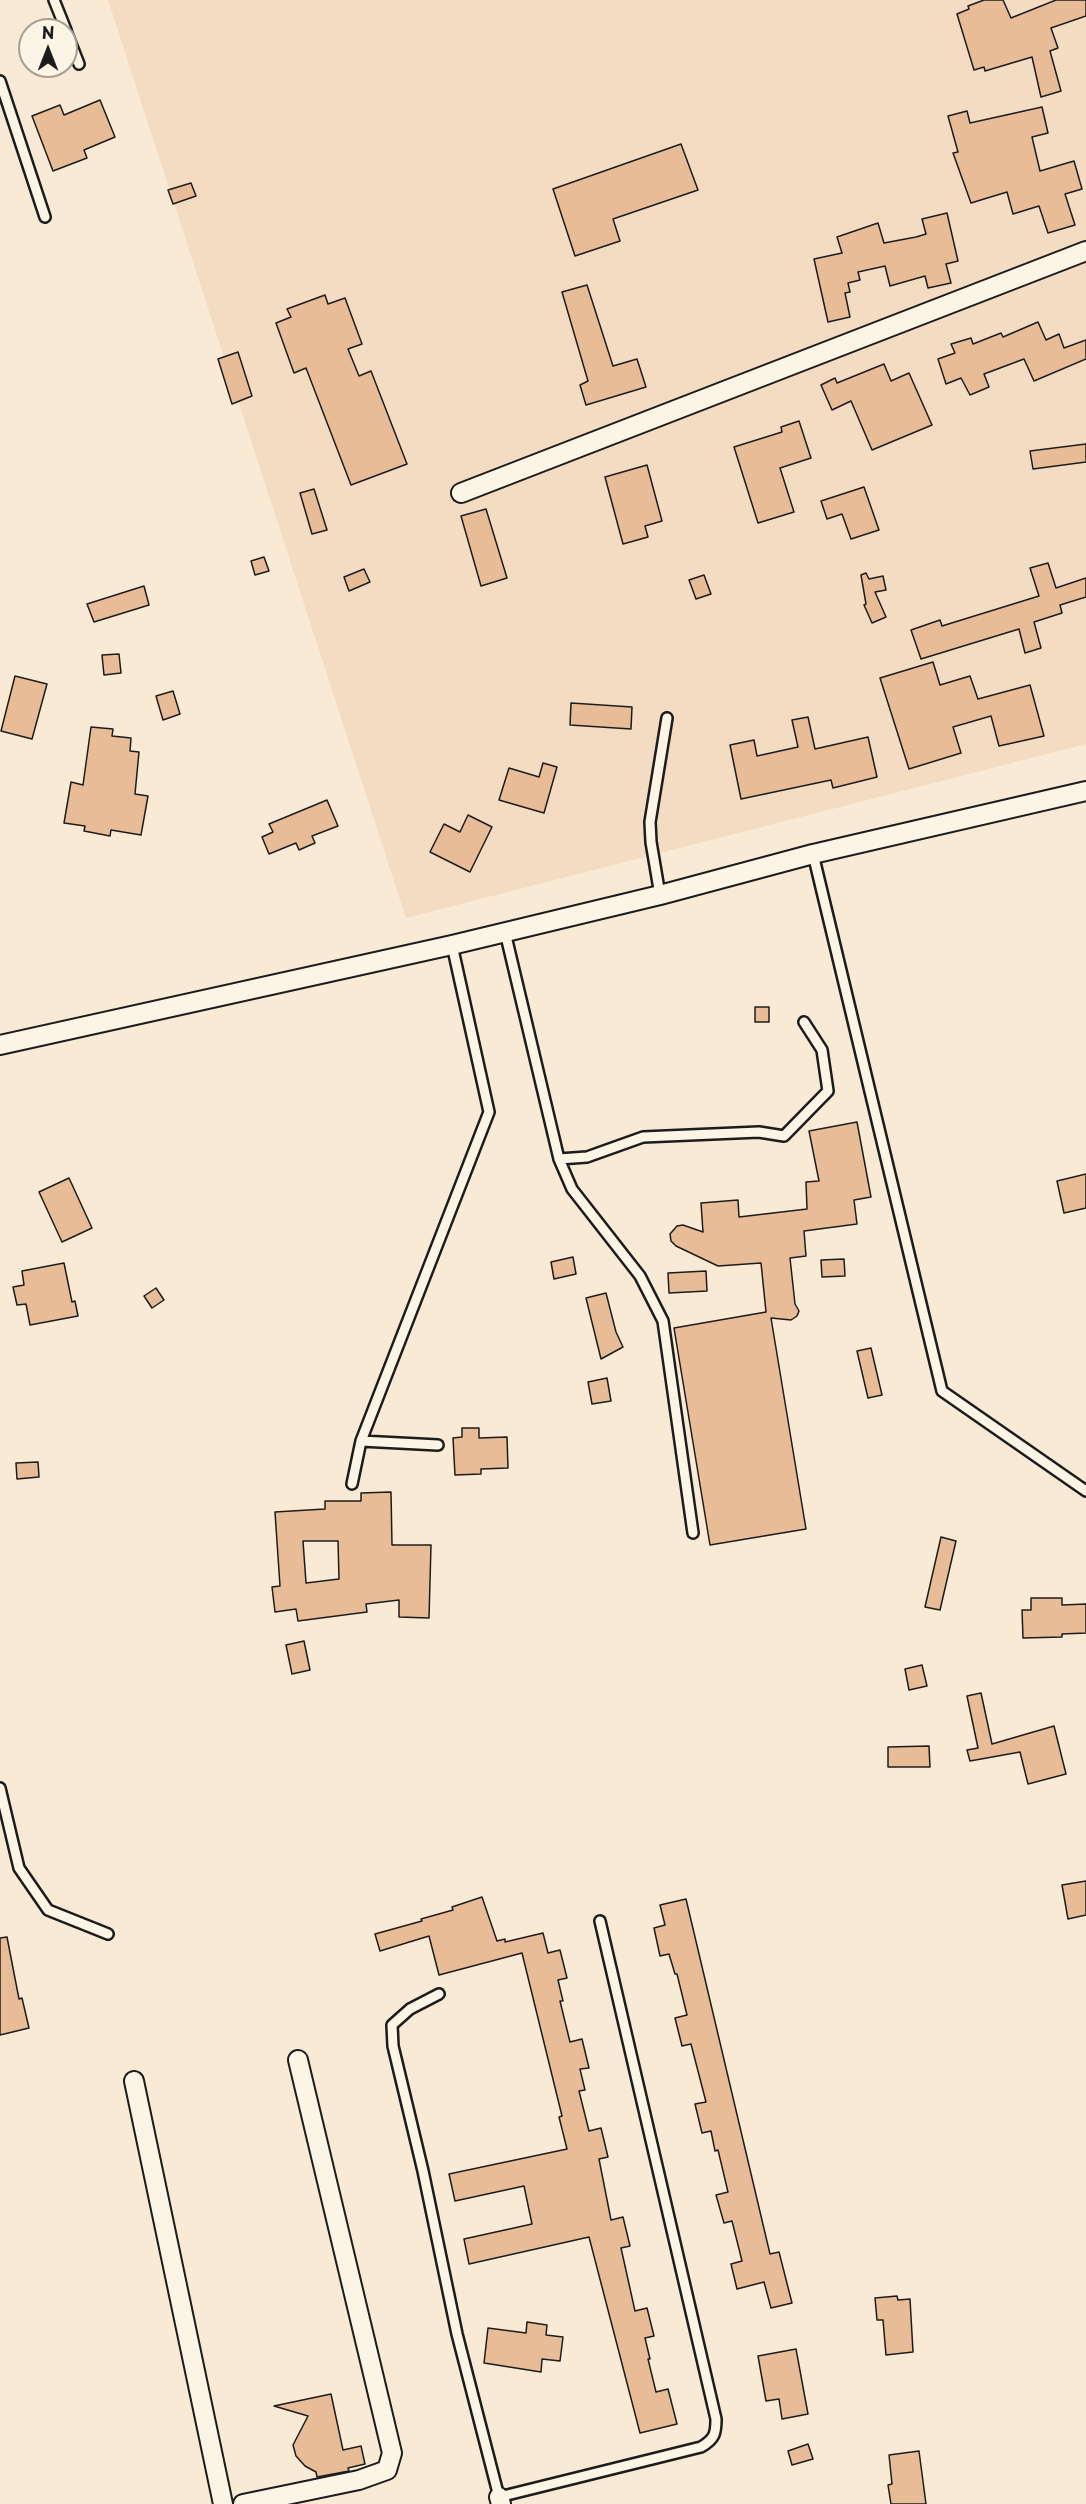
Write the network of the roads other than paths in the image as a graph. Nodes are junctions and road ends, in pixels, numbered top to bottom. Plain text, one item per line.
1 (54, 0) edge
2 (61, 18) edge
3 (0, 81) edge
4 (45, 217) dead end
5 (1086, 251) edge
6 (461, 493) dead end
7 (667, 718) dead end
8 (1086, 791) edge
9 (813, 854) junction
10 (660, 895) junction
11 (505, 932) junction
12 (452, 945) junction
13 (804, 1022) dead end
14 (0, 1045) edge
15 (559, 1159) junction
16 (361, 1441) junction
17 (438, 1445) dead end
18 (352, 1484) dead end
19 (1086, 1491) edge
20 (693, 1533) dead end
21 (0, 1788) edge
22 (600, 1922) dead end
23 (108, 1934) dead end
24 (439, 1994) dead end
25 (298, 2060) dead end
26 (134, 2081) dead end
27 (500, 2500) edge
28 (223, 2504) edge
29 (243, 2504) edge

1 - 2 lane
3 - 4 lane
5 - 6 street
7 - 10 lane
8 - 9 street
9 - 10 street
9 - 19 lane
10 - 11 street
11 - 12 street
11 - 15 lane
12 - 14 street
12 - 16 lane
13 - 15 lane
15 - 20 lane
16 - 17 lane
16 - 18 lane
21 - 23 lane
22 - 27 lane
24 - 27 lane
25 - 29 street
26 - 28 street

